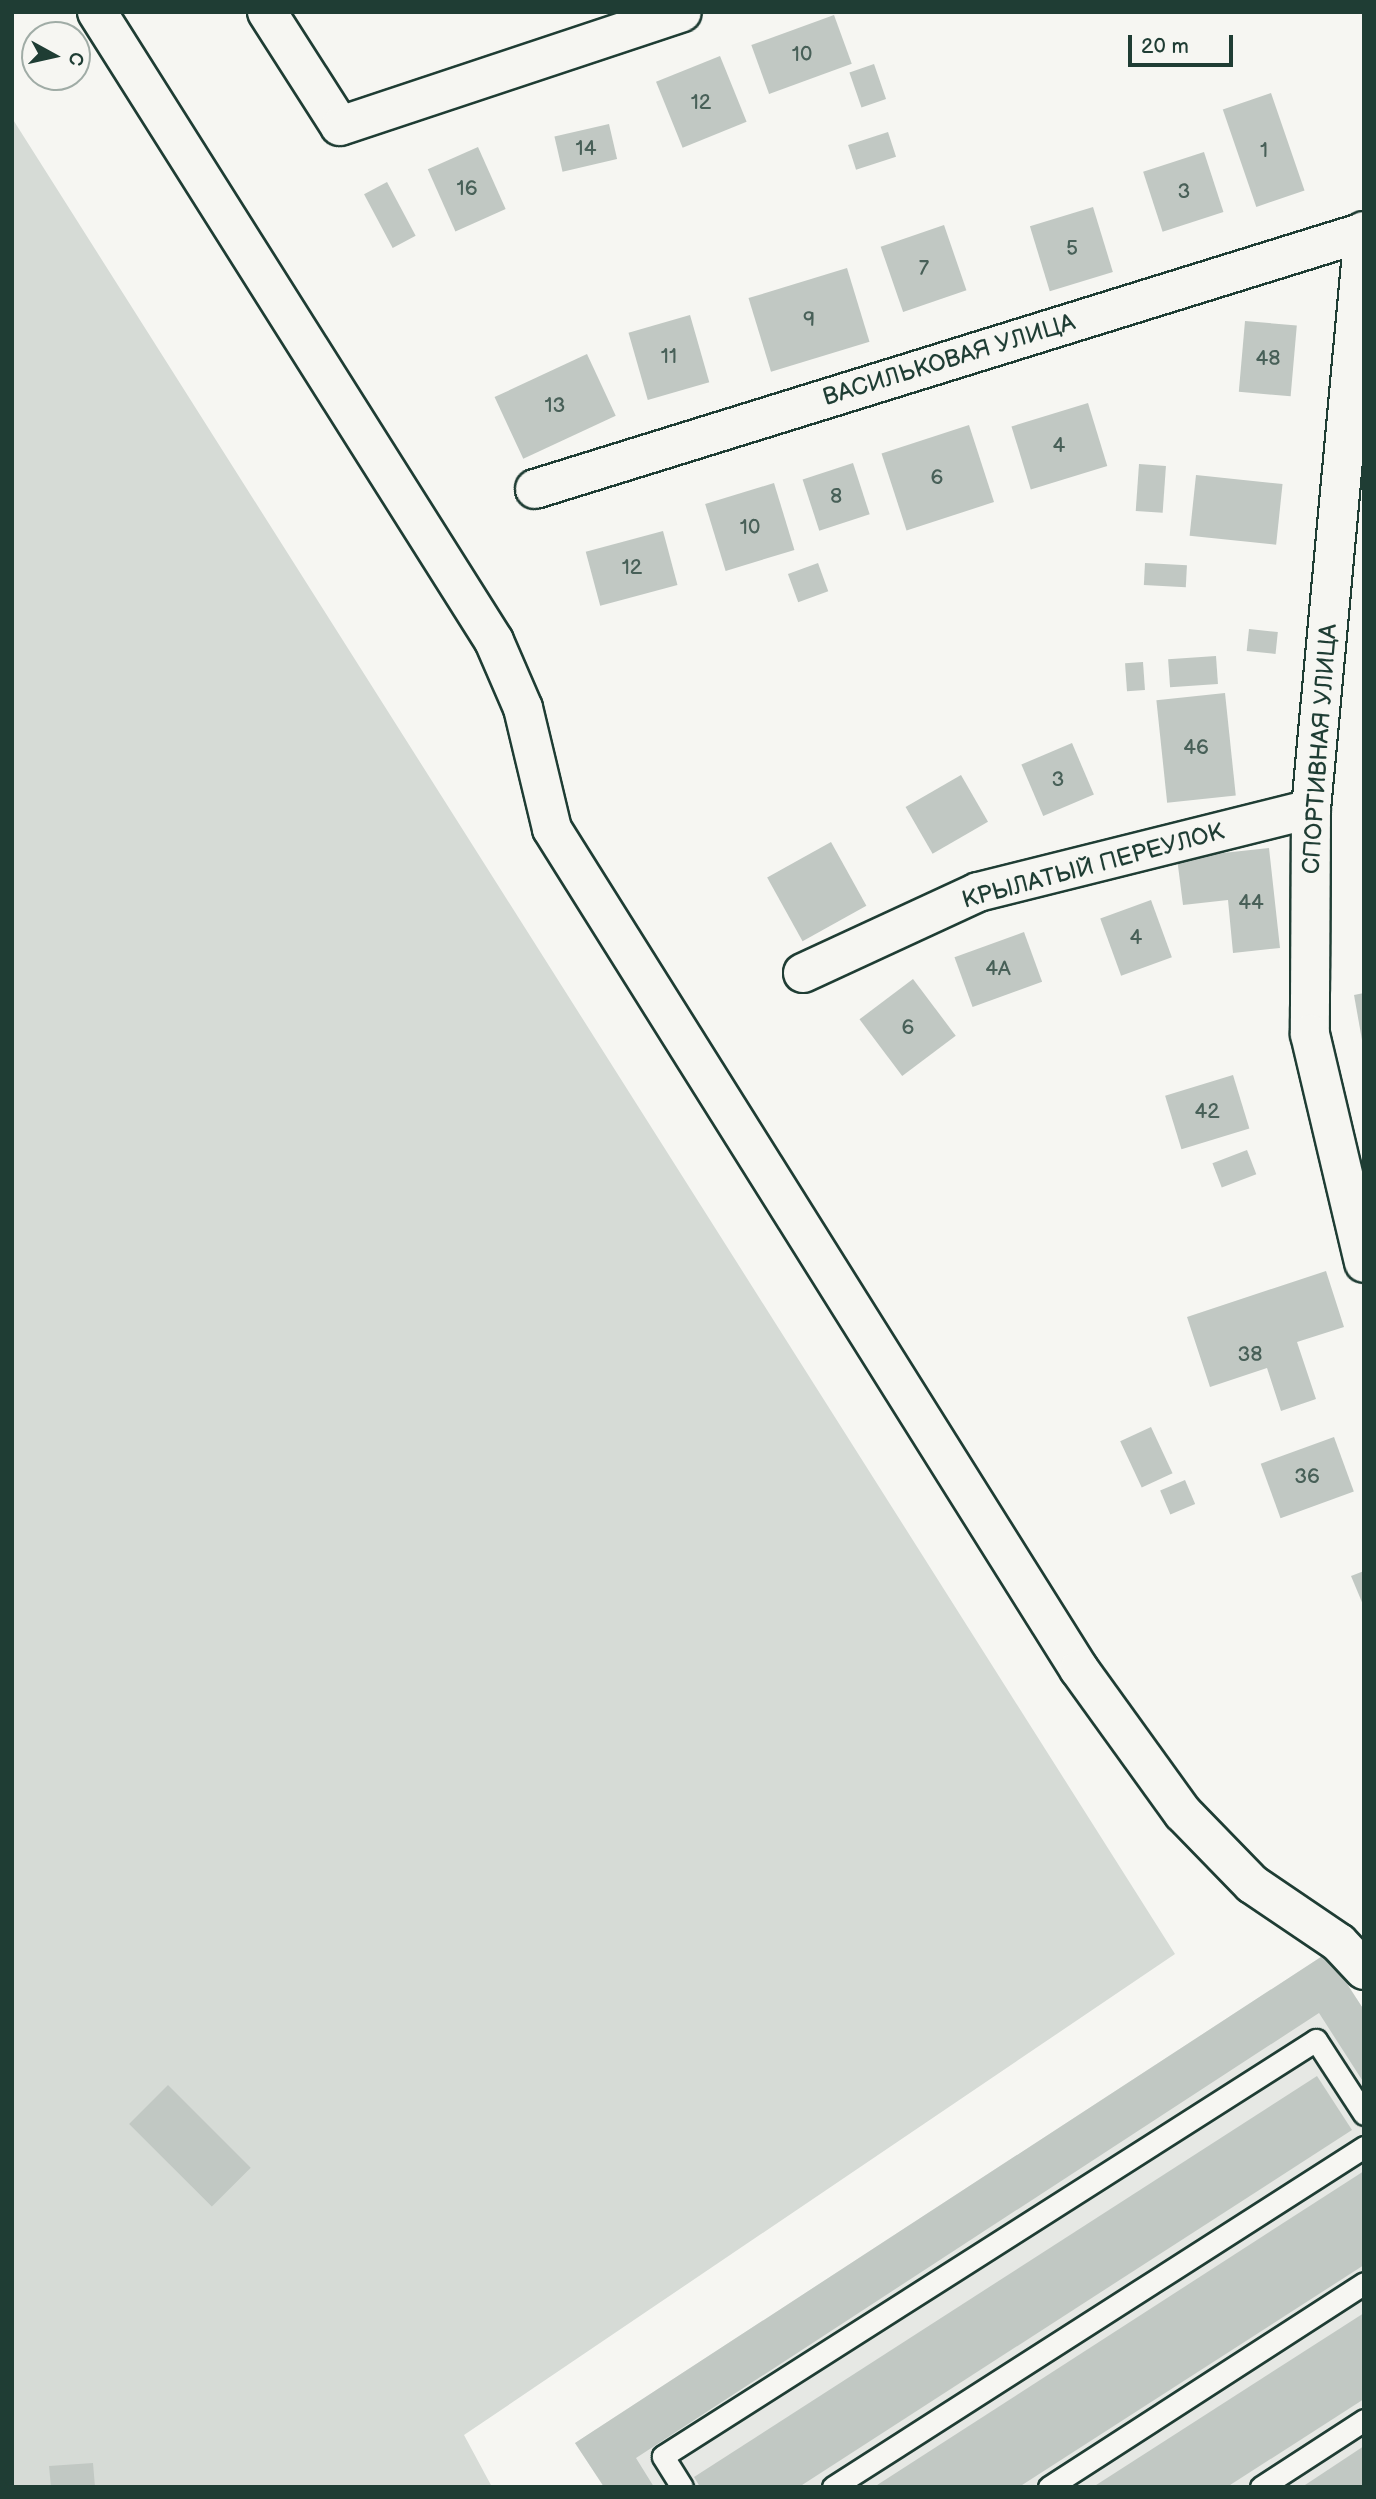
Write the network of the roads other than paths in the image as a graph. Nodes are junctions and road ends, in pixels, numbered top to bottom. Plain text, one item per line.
1 (97, 12) edge
2 (267, 12) edge
3 (682, 12) edge
4 (1364, 231) edge
5 (535, 489) dead end
6 (1311, 809) junction
7 (803, 973) dead end
8 (1364, 1263) edge
9 (1364, 1970) edge
10 (1364, 2114) edge
11 (1364, 2147) edge
12 (1364, 2283) edge
13 (1364, 2420) edge
14 (682, 2487) edge
15 (833, 2487) edge
16 (1049, 2487) edge
17 (1261, 2487) edge

1 - 9 street
2 - 3 street
4 - 5 street, ВАСИЛЬКОВАЯ УЛИЦА
4 - 6 street, СПОРТИВНАЯ УЛИЦА
6 - 7 street, КРЫЛАТЫЙ ПЕРЕУЛОК
6 - 8 street, СПОРТИВНАЯ УЛИЦА
10 - 14 lane
11 - 15 lane
12 - 16 lane
13 - 17 lane

